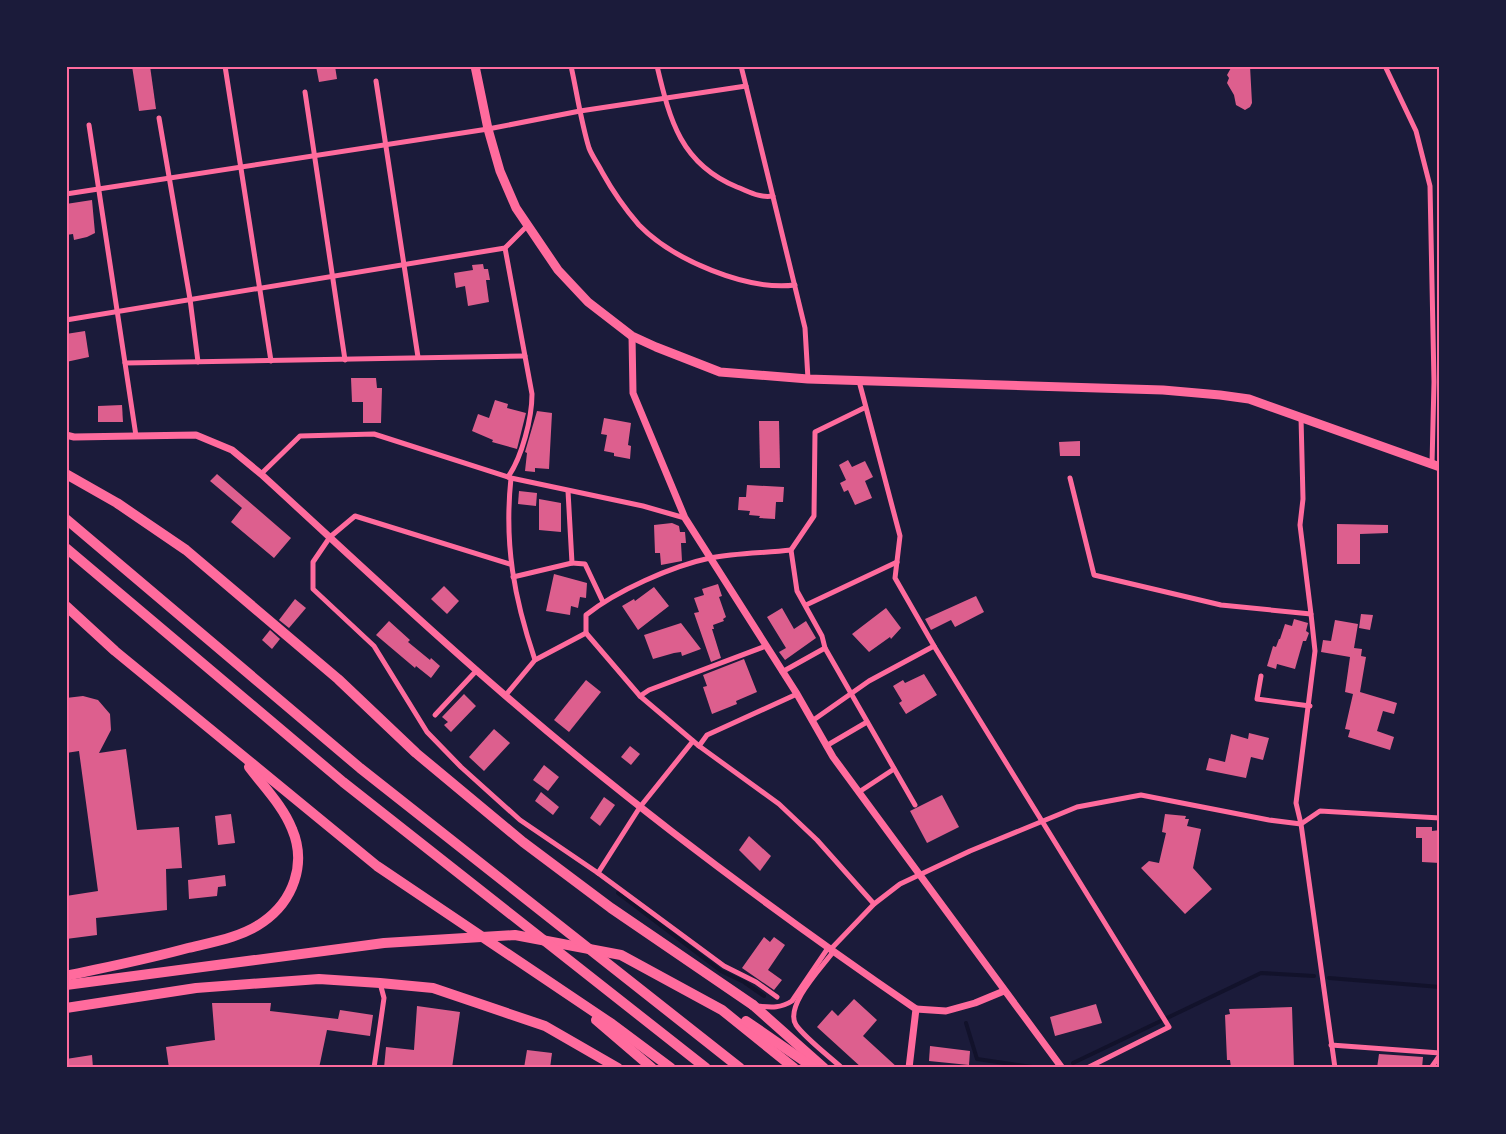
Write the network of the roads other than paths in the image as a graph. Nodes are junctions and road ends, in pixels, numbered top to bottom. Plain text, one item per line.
1 (225, 66) edge
2 (475, 66) edge
3 (571, 66) edge
4 (657, 66) edge
5 (742, 66) edge
6 (1385, 66) edge
7 (376, 81) dead end
8 (746, 86) junction
9 (305, 92) dead end
10 (665, 99) junction
11 (580, 110) junction
12 (159, 118) dead end
13 (88, 125) dead end
14 (488, 128) junction
15 (387, 144) junction
16 (316, 155) junction
17 (241, 167) junction
18 (170, 178) junction
19 (100, 189) junction
20 (66, 194) edge
21 (773, 196) junction
22 (528, 225) junction
23 (505, 248) junction
24 (405, 264) junction
25 (332, 276) junction
26 (795, 285) junction
27 (260, 288) junction
28 (190, 299) junction
29 (117, 311) junction
30 (66, 320) edge
31 (632, 336) junction
32 (525, 356) junction
33 (418, 357) junction
34 (345, 360) junction
35 (271, 361) junction
36 (198, 362) junction
37 (125, 363) junction
38 (808, 379) junction
39 (859, 381) junction
40 (864, 408) junction
41 (1301, 417) junction
42 (66, 434) edge
43 (136, 436) junction
44 (1436, 466) edge
45 (66, 474) edge
46 (261, 474) junction
47 (510, 478) junction
48 (1070, 478) dead end
49 (568, 491) junction
50 (685, 518) junction
51 (66, 520) edge
52 (330, 537) junction
53 (66, 548) edge
54 (791, 550) junction
55 (711, 558) junction
56 (897, 562) junction
57 (572, 563) junction
58 (510, 564) junction
59 (513, 577) junction
60 (603, 602) junction
61 (806, 605) junction
62 (66, 606) edge
63 (1311, 614) junction
64 (586, 633) junction
65 (766, 646) junction
66 (934, 646) junction
67 (825, 648) junction
68 (535, 660) junction
69 (477, 670) junction
70 (782, 672) junction
71 (1261, 676) dead end
72 (797, 694) junction
73 (852, 695) junction
74 (505, 696) junction
75 (640, 696) junction
76 (1310, 706) junction
77 (435, 715) dead end
78 (812, 721) junction
79 (867, 722) junction
80 (692, 741) junction
81 (699, 746) junction
82 (826, 746) junction
83 (236, 752) junction
84 (894, 769) junction
85 (858, 792) junction
86 (915, 805) dead end
87 (640, 807) junction
88 (1440, 818) edge
89 (1041, 822) junction
90 (1301, 824) junction
91 (598, 873) junction
92 (920, 874) junction
93 (874, 904) junction
94 (831, 950) junction
95 (66, 976) edge
96 (380, 982) junction
97 (66, 985) edge
98 (559, 989) junction
99 (1004, 991) junction
100 (777, 997) dead end
101 (753, 1005) junction
102 (66, 1008) edge
103 (916, 1009) junction
104 (722, 1010) junction
105 (1331, 1045) junction
106 (1440, 1054) edge
107 (374, 1068) edge
108 (618, 1068) edge
109 (652, 1068) edge
110 (671, 1068) edge
111 (706, 1068) edge
112 (740, 1068) edge
113 (794, 1068) edge
114 (814, 1068) edge
115 (824, 1068) edge
116 (842, 1068) edge
117 (909, 1068) edge
118 (1062, 1068) edge
119 (1087, 1068) edge
120 (1335, 1068) edge
121 (1432, 1068) edge

1 - 17 street
2 - 14 main road
3 - 11 street
4 - 10 street
5 - 8 street
6 - 44 street
7 - 15 street
8 - 10 street
8 - 21 street
9 - 16 street
10 - 11 street
10 - 21 street
11 - 14 street
11 - 26 street
12 - 18 street
13 - 19 street
14 - 15 street
14 - 22 main road
15 - 16 street
15 - 24 street
16 - 17 street
16 - 25 street
17 - 18 street
17 - 27 street
18 - 19 street
18 - 28 street
19 - 20 street
19 - 29 street
21 - 26 street
22 - 23 street
22 - 31 main road
23 - 24 street
23 - 32 street
24 - 25 street
24 - 33 street
25 - 27 street
25 - 34 street
26 - 38 street
27 - 28 street
27 - 35 street
28 - 29 street
28 - 36 street
29 - 30 street
29 - 37 street
31 - 38 main road
31 - 50 street
32 - 33 street
32 - 47 street
33 - 34 street
34 - 35 street
35 - 36 street
36 - 37 street
37 - 43 street
38 - 39 main road
39 - 40 street
39 - 41 main road
40 - 54 street
40 - 56 street
41 - 44 main road
41 - 63 street
42 - 43 street
43 - 46 street
45 - 101 highway
46 - 47 street
46 - 52 street
47 - 49 street
47 - 58 street
48 - 63 street
49 - 50 street
49 - 57 street
50 - 55 street
51 - 112 highway
52 - 58 street
52 - 69 street
52 - 91 street
53 - 111 highway
54 - 55 street
54 - 61 street
55 - 60 street
55 - 65 street
56 - 61 street
56 - 66 street
57 - 59 street
57 - 60 street
58 - 59 street
59 - 68 street
60 - 64 street
61 - 67 street
62 - 83 highway
63 - 76 street
64 - 68 street
64 - 75 street
65 - 70 street
65 - 75 street
66 - 73 street
66 - 89 street
67 - 70 street
67 - 73 street
68 - 74 street
69 - 74 street
69 - 77 street
70 - 72 street
71 - 76 street
72 - 78 street
72 - 81 street
73 - 78 street
73 - 79 street
74 - 87 street
75 - 80 street
76 - 90 street
78 - 82 street
79 - 82 street
79 - 84 street
80 - 81 street
80 - 87 street
81 - 93 street
82 - 85 street
83 - 95 highway
83 - 98 highway
84 - 85 street
84 - 86 street
85 - 92 street
87 - 91 street
87 - 94 street
88 - 90 street
89 - 90 street
89 - 92 street
89 - 119 street
90 - 105 street
91 - 100 street
92 - 93 street
92 - 99 street
93 - 94 street
94 - 101 street
94 - 103 street
94 - 116 street
96 - 102 highway
96 - 107 street
96 - 108 highway
97 - 104 highway
98 - 109 highway
98 - 110 highway
99 - 103 street
99 - 118 street
101 - 115 highway
103 - 117 street
104 - 113 highway
104 - 114 highway
105 - 106 street
105 - 120 street
106 - 121 street

